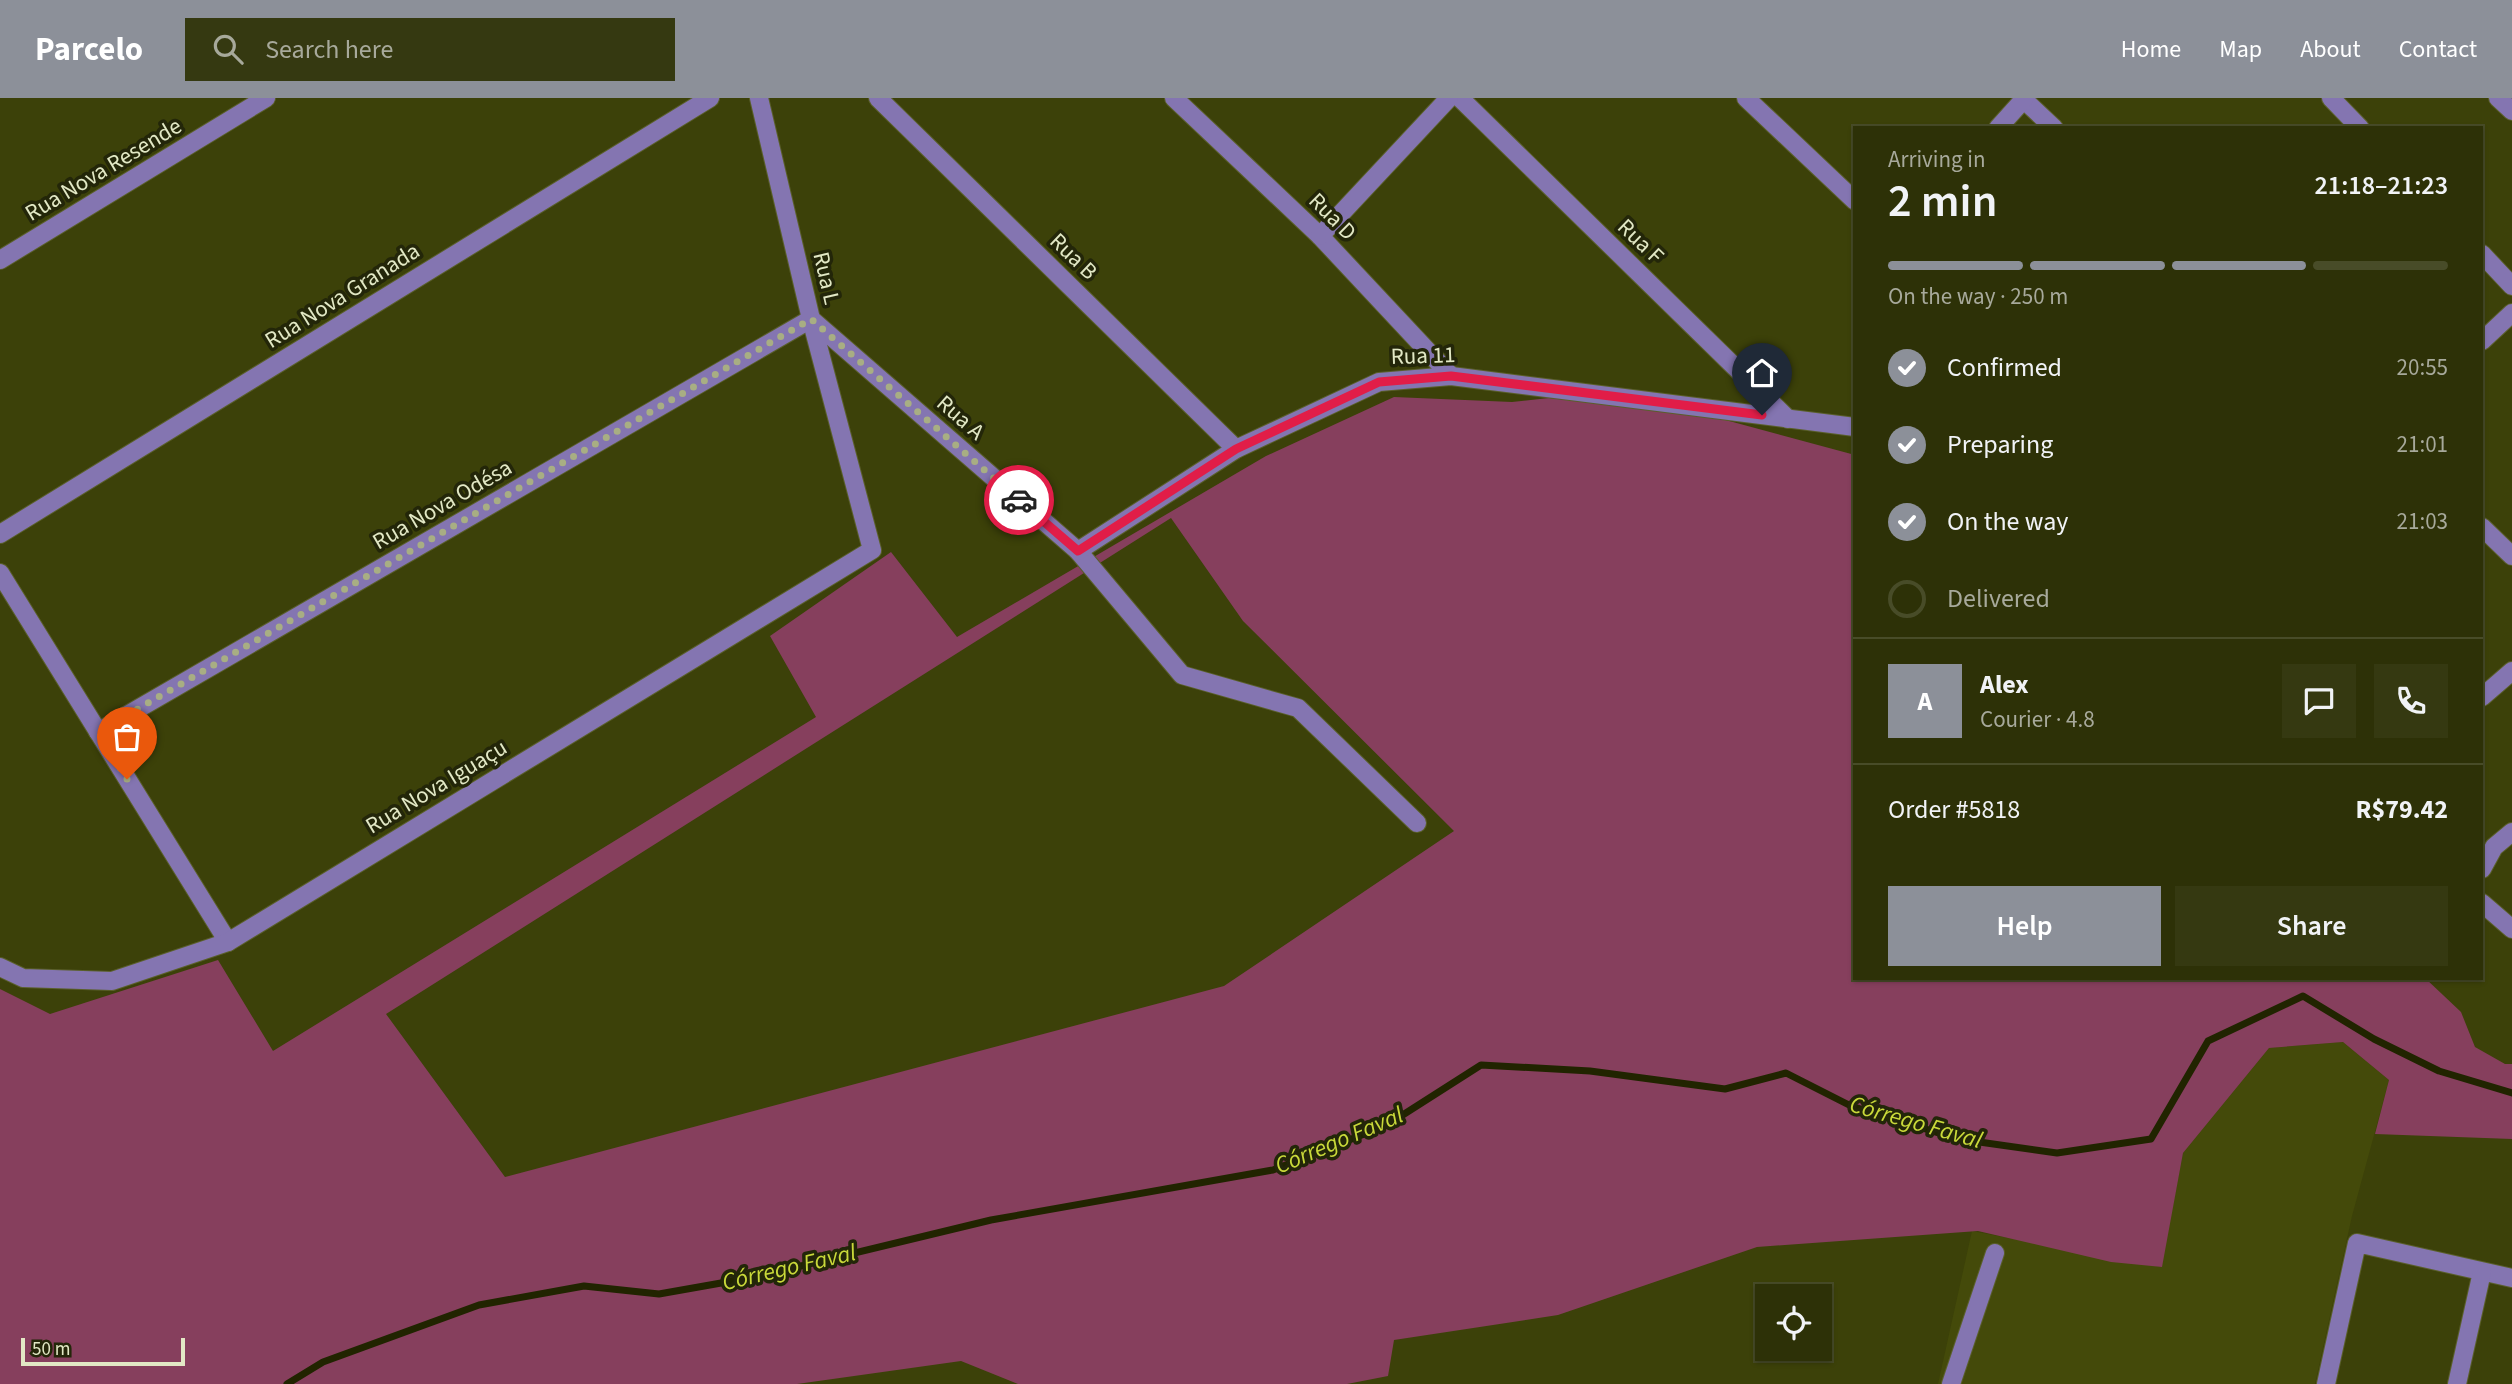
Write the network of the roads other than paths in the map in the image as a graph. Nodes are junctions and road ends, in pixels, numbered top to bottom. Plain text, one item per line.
1 (267, 98) edge
2 (710, 98) edge
3 (759, 98) edge
4 (878, 98) edge
5 (1174, 98) edge
6 (1449, 98) edge
7 (1460, 98) edge
8 (1746, 98) edge
9 (2024, 98) edge
10 (2331, 98) edge
11 (2498, 98) edge
12 (2512, 111) edge
13 (2000, 126) edge
14 (2052, 126) edge
15 (2358, 126) edge
16 (1853, 199) edge
17 (1320, 236) junction
18 (2483, 255) edge
19 (0, 260) edge
20 (2512, 286) edge
21 (2512, 313) edge
22 (811, 319) junction
23 (2483, 340) edge
24 (1451, 376) junction
25 (1788, 419) junction
26 (1853, 427) edge
27 (1236, 449) junction
28 (2484, 533) edge
29 (0, 534) edge
30 (872, 550) joint
31 (1078, 551) junction
32 (2512, 556) edge
33 (0, 573) edge
34 (2512, 671) edge
35 (2483, 696) edge
36 (98, 732) junction
37 (1417, 822) dead end
38 (2512, 832) edge
39 (2483, 867) edge
40 (2483, 904) edge
41 (2512, 929) edge
42 (228, 942) junction
43 (0, 967) edge
44 (1995, 1253) dead end
45 (2482, 1272) junction
46 (2512, 1278) edge
47 (1951, 1384) edge
48 (2326, 1384) edge
49 (2456, 1384) edge

1 - 19 street, Rua Nova Resende
2 - 29 street, Rua Nova Granada
3 - 22 street, Rua L
4 - 27 street, Rua B
5 - 17 street, Rua D
6 - 17 street
7 - 25 street, Rua F
8 - 16 street
9 - 13 street
9 - 14 street
10 - 15 street
11 - 12 street
17 - 24 street, Rua D
18 - 20 street
21 - 23 street
22 - 30 street, Rua L
22 - 31 street, Rua A
22 - 36 street, Rua Nova Odésa
24 - 25 street, Rua 11
24 - 27 street, Rua 11
25 - 26 street, Rua 11
27 - 31 street, Rua 11
28 - 32 street
30 - 42 street, Rua Nova Iguaçu
31 - 37 street, Rua A
33 - 36 street
34 - 35 street
36 - 42 street
38 - 39 street
40 - 41 street
42 - 43 street, Rua Nova Iguaçu
44 - 47 street
45 - 46 street
45 - 48 street
45 - 49 street

